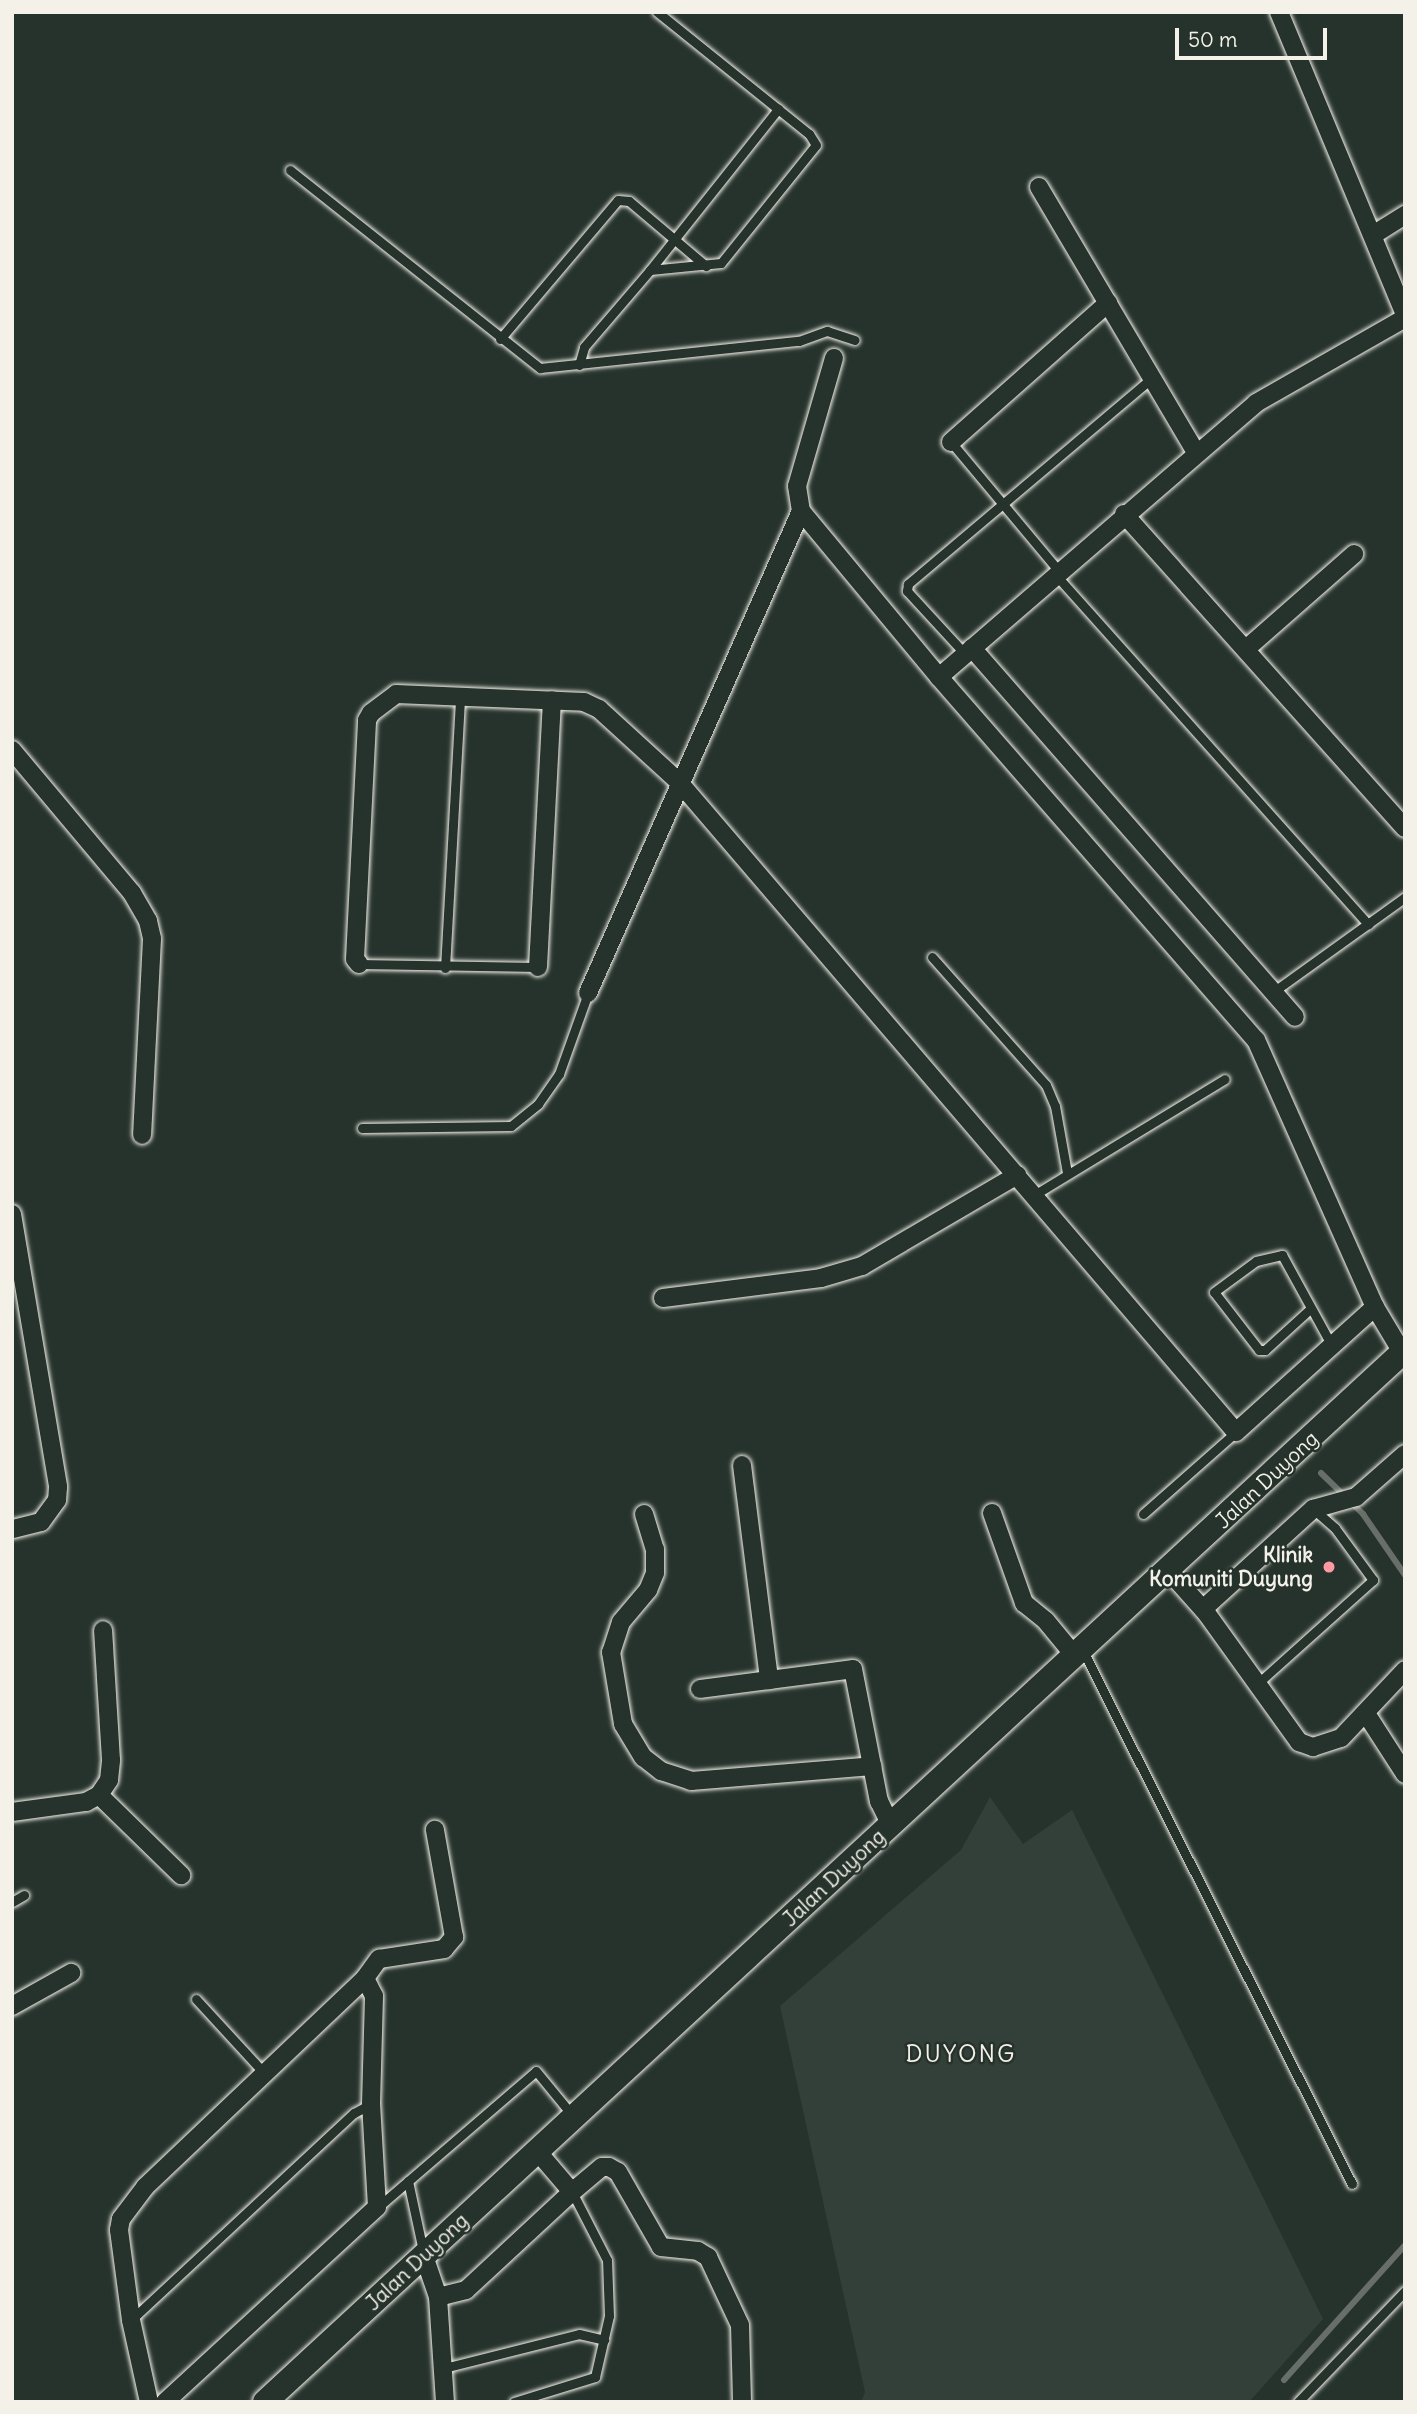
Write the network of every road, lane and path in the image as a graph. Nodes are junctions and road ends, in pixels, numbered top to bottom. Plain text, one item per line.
1 (657, 12) edge
2 (1279, 12) edge
3 (779, 110) junction
4 (290, 170) dead end
5 (1039, 187) dead end
6 (1405, 215) edge
7 (1373, 235) junction
8 (674, 240) junction
9 (706, 267) junction
10 (650, 270) junction
11 (1108, 303) junction
12 (1405, 316) edge
13 (500, 339) junction
14 (855, 340) dead end
15 (834, 358) dead end
16 (579, 365) junction
17 (1152, 378) junction
18 (951, 442) joint
19 (1195, 451) junction
20 (1002, 505) junction
21 (801, 511) junction
22 (1124, 514) junction
23 (1354, 554) dead end
24 (1057, 573) junction
25 (1246, 649) junction
26 (968, 651) junction
27 (939, 677) junction
28 (460, 697) junction
29 (552, 700) junction
30 (15, 760) edge
31 (682, 775) junction
32 (1405, 828) edge
33 (1405, 897) edge
34 (1368, 923) junction
35 (932, 957) dead end
36 (359, 964) joint
37 (538, 967) joint
38 (445, 968) junction
39 (1273, 992) junction
40 (588, 993) joint
41 (1295, 1017) dead end
42 (1224, 1079) dead end
43 (362, 1128) dead end
44 (142, 1135) dead end
45 (1068, 1173) junction
46 (1017, 1175) junction
47 (1034, 1195) junction
48 (12, 1214) edge
49 (663, 1298) dead end
50 (1375, 1307) junction
51 (1310, 1309) junction
52 (1332, 1346) junction
53 (1404, 1353) edge
54 (1236, 1432) junction
55 (1405, 1454) edge
56 (742, 1465) dead end
57 (1313, 1509) junction
58 (992, 1513) dead end
59 (644, 1514) dead end
60 (1143, 1514) dead end
61 (12, 1529) edge
62 (1168, 1570) junction
63 (1203, 1609) junction
64 (103, 1630) dead end
65 (1079, 1653) junction
66 (1405, 1670) edge
67 (769, 1680) junction
68 (1256, 1685) junction
69 (701, 1689) dead end
70 (1367, 1715) junction
71 (872, 1766) junction
72 (1405, 1774) edge
73 (99, 1795) junction
74 (12, 1812) edge
75 (891, 1826) junction
76 (435, 1830) dead end
77 (181, 1875) dead end
78 (24, 1895) dead end
79 (12, 1902) edge
80 (71, 1973) dead end
81 (365, 1978) junction
82 (196, 1999) dead end
83 (12, 2006) edge
84 (265, 2074) junction
85 (371, 2104) junction
86 (574, 2117) junction
87 (537, 2151) junction
88 (408, 2181) junction
89 (1352, 2184) dead end
90 (572, 2192) junction
91 (377, 2207) junction
92 (424, 2256) junction
93 (1405, 2291) edge
94 (438, 2297) junction
95 (131, 2320) junction
96 (604, 2340) junction
97 (444, 2368) junction
98 (149, 2402) edge
99 (165, 2402) edge
100 (265, 2402) edge
101 (445, 2402) edge
102 (514, 2402) edge
103 (742, 2402) edge
104 (1298, 2402) edge

1 - 3 lane
2 - 7 street
3 - 8 lane
3 - 9 lane
4 - 13 lane
5 - 11 street
6 - 7 street
7 - 12 street
8 - 9 lane
8 - 10 lane
8 - 13 lane
9 - 10 lane
10 - 16 lane
11 - 17 street
11 - 18 street
12 - 19 street
13 - 16 lane
14 - 16 lane
15 - 21 street
17 - 19 street
17 - 20 lane
18 - 20 lane
19 - 22 street
20 - 24 lane
20 - 26 lane
21 - 27 street
21 - 31 street
22 - 24 street
22 - 25 street
23 - 25 street
24 - 26 street
24 - 34 lane
25 - 32 street
26 - 27 street
26 - 39 street
27 - 50 street
28 - 29 street
28 - 36 street
28 - 38 lane
29 - 31 street
29 - 37 street
30 - 44 street
31 - 40 street
31 - 46 street
33 - 34 lane
34 - 39 lane
35 - 45 lane
36 - 38 lane
37 - 38 lane
39 - 41 street
40 - 43 lane
42 - 45 lane
45 - 47 lane
46 - 47 street
46 - 49 street
47 - 54 street
48 - 61 street
50 - 52 street
50 - 53 street
51 - 51 lane
51 - 52 lane
52 - 54 street
53 - 62 main road, Jalan Duyong
54 - 60 lane
55 - 57 street
56 - 67 street
57 - 63 street
57 - 68 lane
58 - 65 street
59 - 71 street
62 - 63 street
62 - 65 main road, Jalan Duyong
63 - 68 street
64 - 73 street
65 - 75 main road, Jalan Duyong
65 - 89 lane
66 - 70 street
67 - 69 street
67 - 71 street
68 - 70 street
70 - 72 street
71 - 75 street
73 - 74 street
73 - 77 street
75 - 86 main road, Jalan Duyong
76 - 81 street
78 - 79 lane
80 - 83 street
81 - 84 street
81 - 85 street
82 - 84 lane
84 - 95 street
85 - 91 street
85 - 95 lane
86 - 87 main road, Jalan Duyong
86 - 88 lane
87 - 90 street
87 - 92 main road, Jalan Duyong
88 - 91 lane
88 - 92 lane
90 - 94 street
90 - 96 lane
90 - 103 street
91 - 99 street
92 - 94 street
92 - 100 main road, Jalan Duyong
93 - 104 lane
94 - 97 street
95 - 98 street
96 - 97 lane
96 - 102 lane
97 - 101 street

